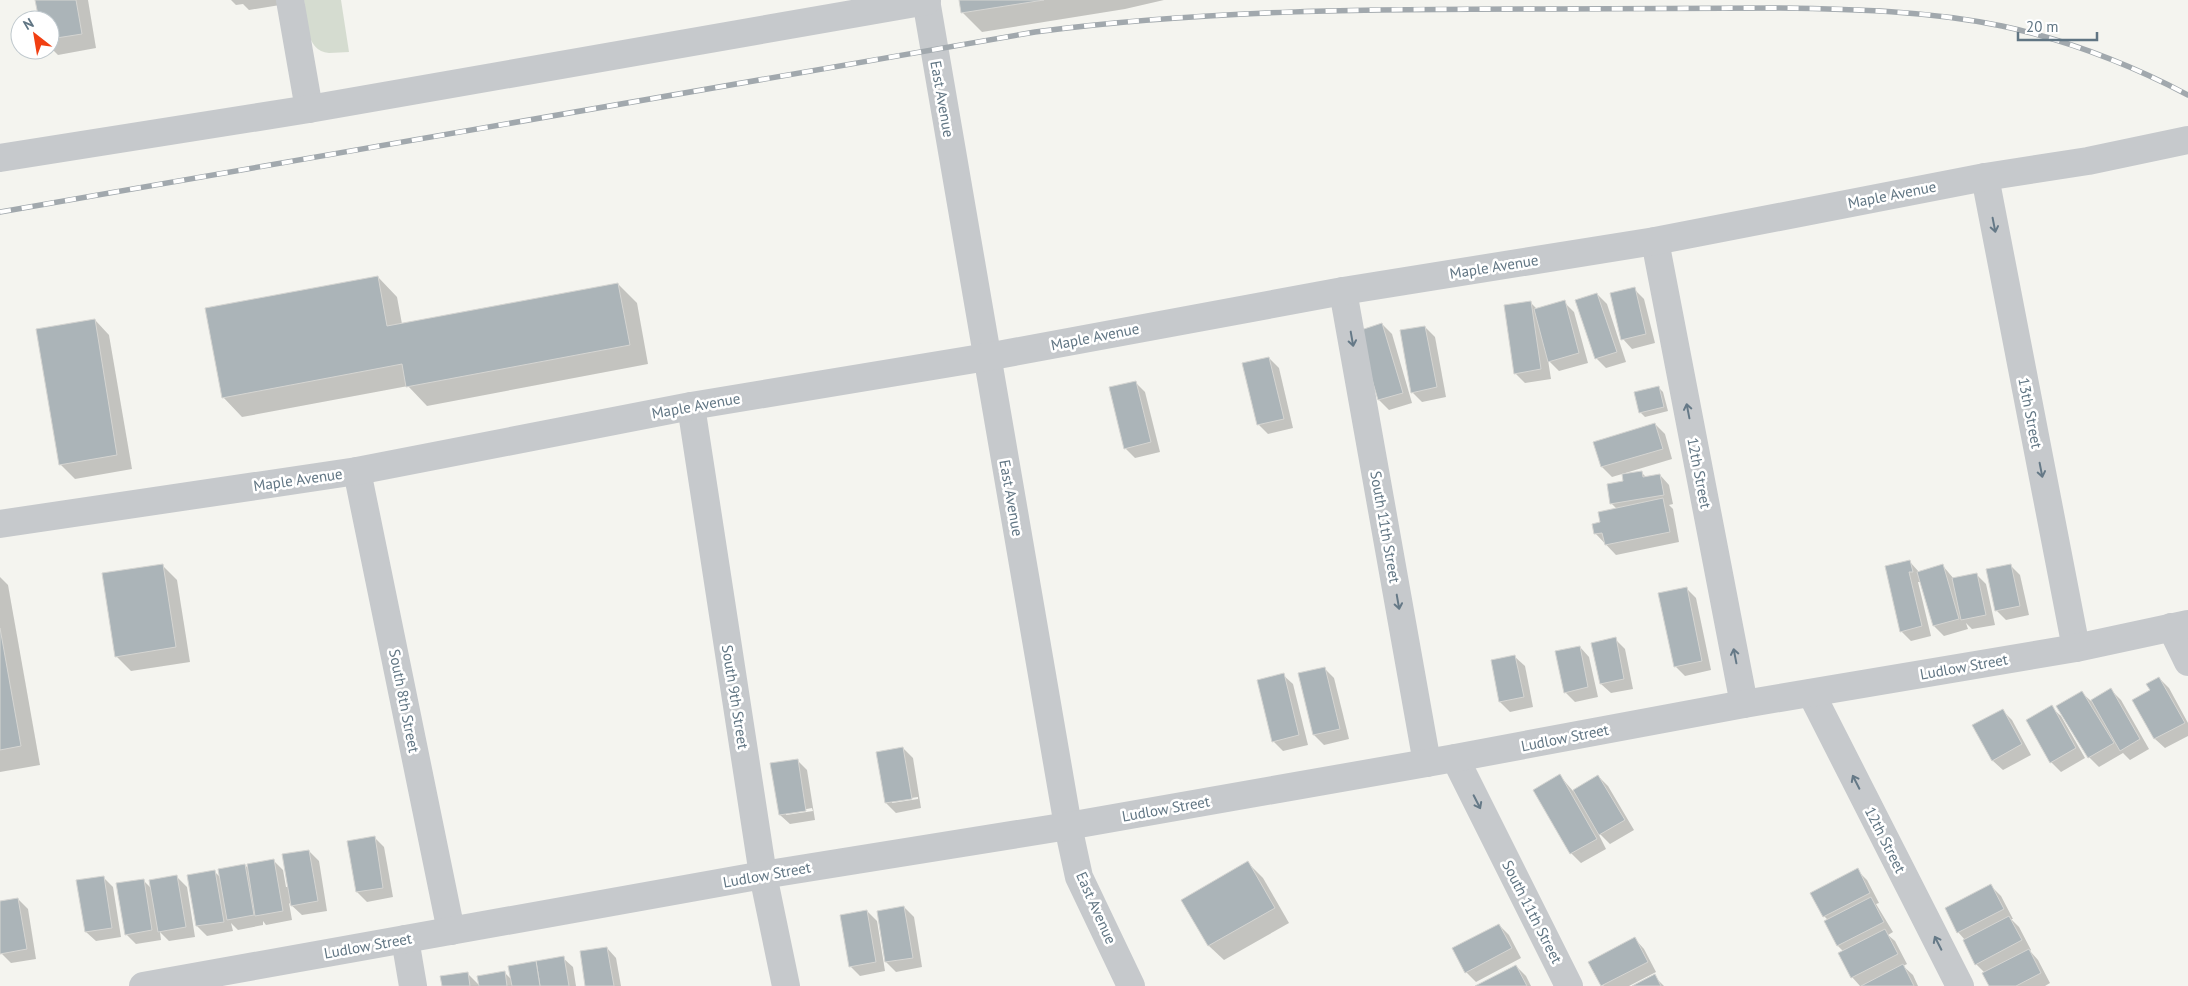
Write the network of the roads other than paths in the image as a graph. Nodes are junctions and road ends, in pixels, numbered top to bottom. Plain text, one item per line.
1 (290, 0) edge
2 (927, 0) edge
3 (309, 109) junction
4 (2188, 140) edge
5 (0, 158) edge
6 (1985, 177) junction
7 (1656, 241) junction
8 (1343, 291) junction
9 (987, 357) junction
10 (691, 406) junction
11 (357, 471) junction
12 (0, 524) edge
13 (2179, 626) edge
14 (2076, 648) junction
15 (2188, 662) edge
16 (1811, 693) junction
17 (1744, 704) junction
18 (1455, 758) junction
19 (1427, 763) junction
20 (1068, 826) junction
21 (763, 875) junction
22 (451, 931) junction
23 (405, 939) junction
24 (143, 986) edge
25 (413, 986) edge
26 (786, 986) edge
27 (1131, 986) edge
28 (1568, 986) edge
29 (1960, 986) edge

1 - 3 street
2 - 3 street
2 - 9 street, East Avenue
3 - 5 street
4 - 6 street, Maple Avenue
6 - 7 street, Maple Avenue
6 -> 14 street, 13th Street
7 - 8 street, Maple Avenue
17 -> 7 street, 12th Street
8 - 9 street, Maple Avenue
8 -> 19 street, South 11th Street
9 - 10 street, Maple Avenue
9 - 20 street, East Avenue
10 - 11 street, Maple Avenue
10 - 21 street, South 9th Street
11 - 12 street, Maple Avenue
11 - 22 street, South 8th Street
13 - 14 street, Ludlow Street
13 - 15 street
14 - 16 street, Ludlow Street
16 - 17 street, Ludlow Street
29 -> 16 street, 12th Street
17 - 18 street, Ludlow Street
18 - 19 street, Ludlow Street
18 -> 28 street, South 11th Street
19 - 20 street, Ludlow Street
20 - 21 street, Ludlow Street
20 - 27 street, East Avenue
21 - 22 street, Ludlow Street
21 - 26 street, South 9th Street
22 - 23 street, Ludlow Street
23 - 24 street, Ludlow Street
23 - 25 street

